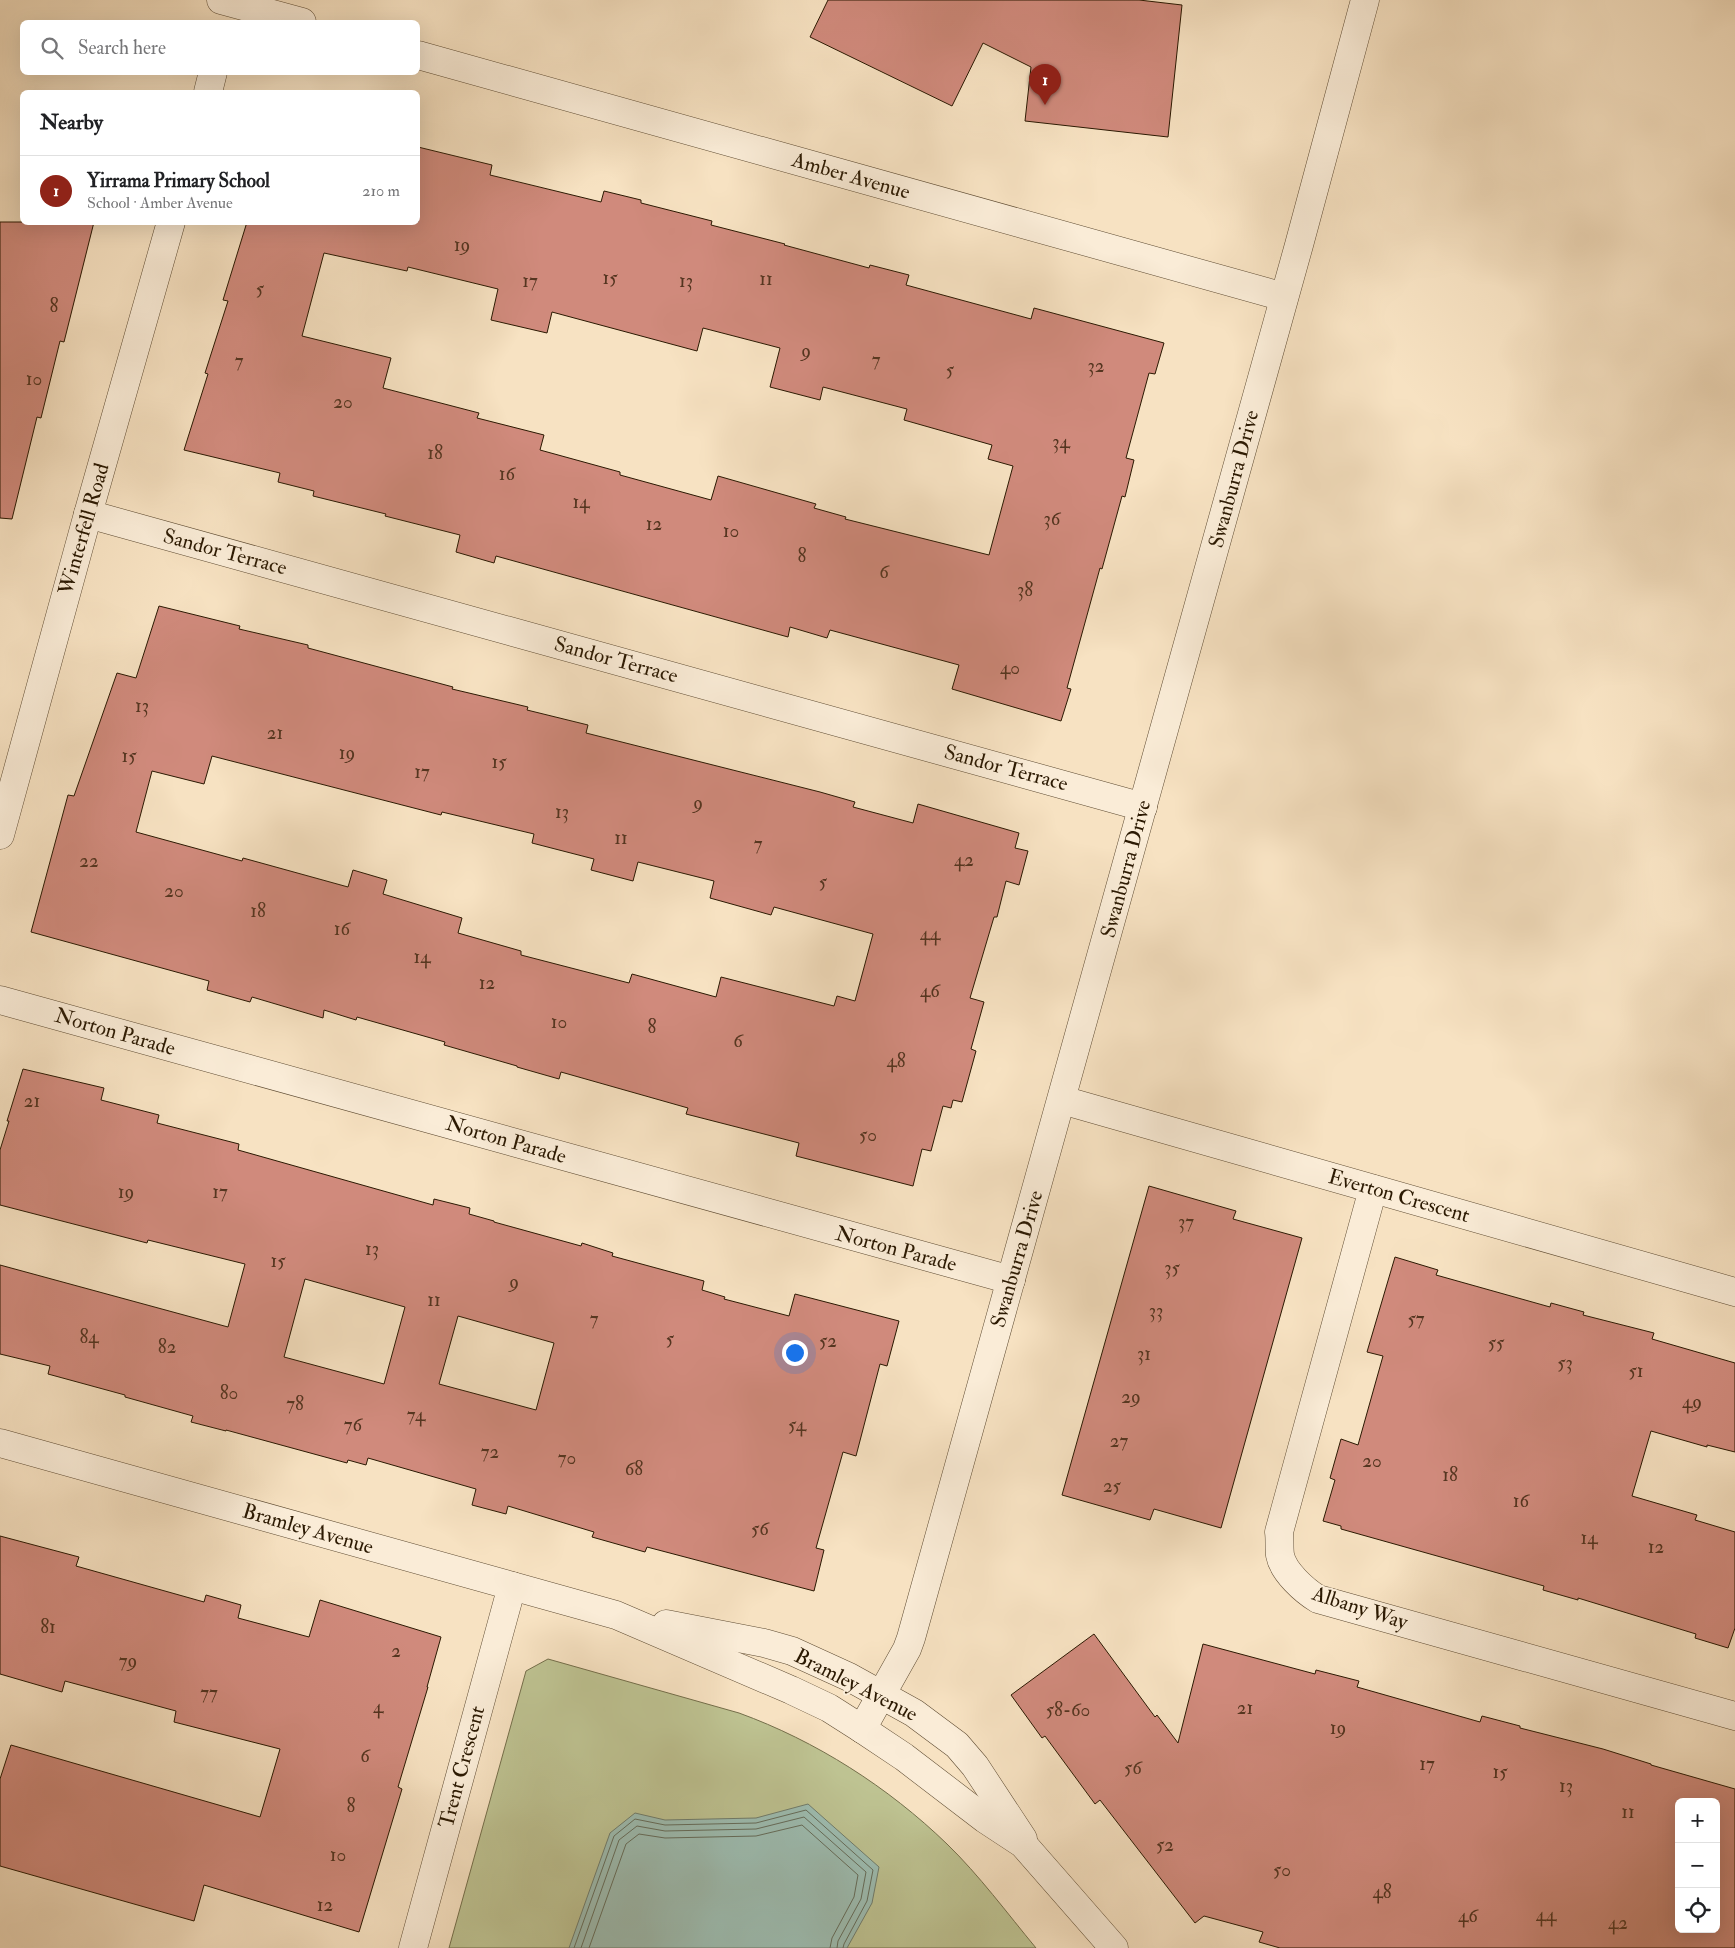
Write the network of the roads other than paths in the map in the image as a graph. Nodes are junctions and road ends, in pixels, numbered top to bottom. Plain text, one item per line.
1 (1365, 0) edge
2 (227, 9) edge
3 (290, 20) edge
4 (420, 56) edge
5 (212, 75) edge
6 (208, 90) edge
7 (170, 225) edge
8 (1284, 297) junction
9 (88, 514) junction
10 (1143, 807) junction
11 (0, 835) edge
12 (0, 1000) edge
13 (1062, 1100) junction
14 (1373, 1189) junction
15 (1012, 1280) junction
16 (1735, 1292) edge
17 (0, 1443) edge
18 (512, 1586) junction
19 (616, 1615) junction
20 (882, 1694) junction
21 (1735, 1716) edge
22 (862, 1729) junction
23 (1034, 1855) junction
24 (412, 1948) edge
25 (1114, 1948) edge

1 - 8 street, Swanburra Drive
2 - 3 street
4 - 8 street, Amber Avenue
5 - 6 street
7 - 9 street, Winterfell Road
8 - 10 street, Swanburra Drive
9 - 10 street, Sandor Terrace
9 - 11 street, Winterfell Road
10 - 13 street, Swanburra Drive
12 - 15 street, Norton Parade
13 - 14 street, Everton Crescent
13 - 15 street, Swanburra Drive
14 - 16 street, Everton Crescent
14 - 21 street, Albany Way
15 - 20 street, Swanburra Drive
17 - 18 street, Bramley Avenue
18 - 19 street, Bramley Avenue
18 - 24 street, Trent Crescent
19 - 20 street, Bramley Avenue
19 - 22 street, Bramley Avenue
20 - 22 street, Swanburra Drive
20 - 23 street, Bramley Avenue
22 - 23 street, Bramley Avenue
23 - 25 street, Bramley Avenue

